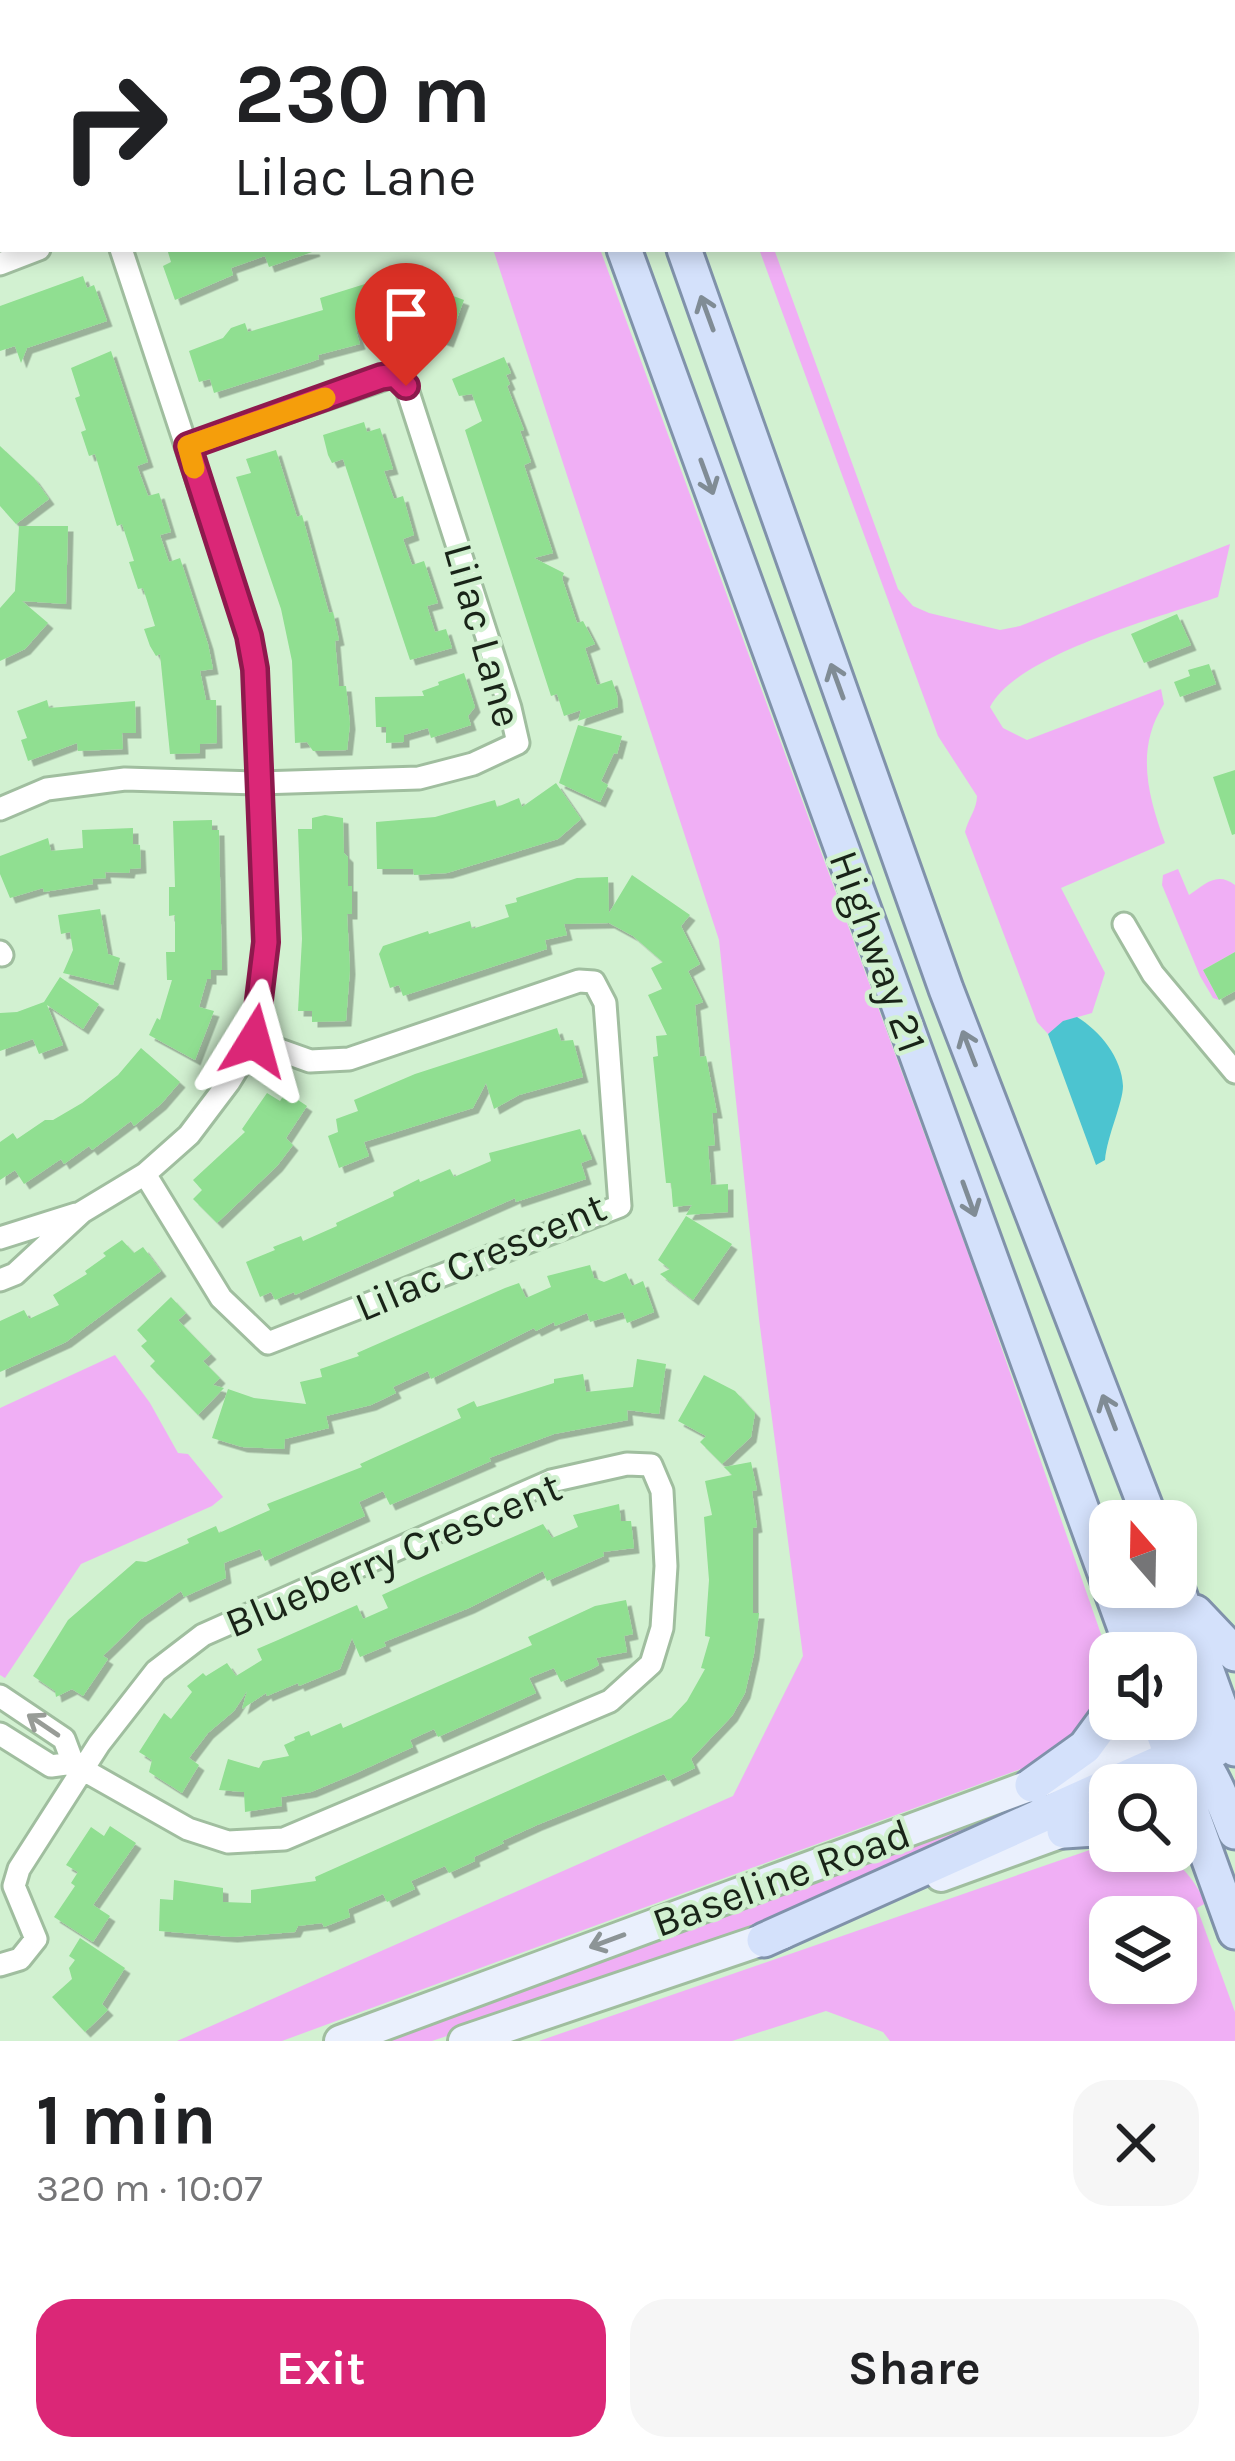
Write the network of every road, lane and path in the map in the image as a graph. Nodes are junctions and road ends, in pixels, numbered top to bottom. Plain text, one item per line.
1 (32, 252) edge
2 (122, 252) edge
3 (625, 252) edge
4 (685, 252) edge
5 (0, 264) edge
6 (188, 446) junction
7 (259, 783) junction
8 (0, 809) edge
9 (1124, 924) dead end
10 (254, 1041) junction
11 (1235, 1072) edge
12 (145, 1174) junction
13 (82, 1212) junction
14 (0, 1238) edge
15 (0, 1280) edge
16 (1042, 1399) junction
17 (1101, 1500) edge
18 (1143, 1500) edge
19 (1181, 1608) edge
20 (1193, 1608) edge
21 (1124, 1632) edge
22 (1235, 1654) edge
23 (0, 1696) edge
24 (0, 1734) edge
25 (1090, 1740) edge
26 (1203, 1754) edge
27 (77, 1766) junction
28 (1032, 1785) junction
29 (1089, 1823) edge
30 (1089, 1830) edge
31 (1064, 1832) junction
32 (1235, 1832) edge
33 (1197, 1870) edge
34 (9, 1874) edge
35 (1220, 1891) junction
36 (1235, 1932) edge
37 (764, 1940) junction
38 (0, 1965) edge
39 (340, 2041) edge
40 (464, 2041) edge

1 - 5 street
2 - 6 street
3 -> 16 main road, Highway 21
18 -> 4 main road, Highway 21
6 - 7 street
6 - 7 street, Lilac Lane
7 - 8 street, Lilac Lane
7 - 10 street
9 - 11 street
10 - 12 street
10 - 12 street, Lilac Crescent
12 - 13 street
13 - 14 street
13 - 15 street
16 - 17 main road
16 - 21 main road, Highway 21
19 - 26 main road
20 - 22 main road
27 -> 23 street, Blueberry Crescent
24 - 27 street, Blueberry Crescent
25 - 28 main road
26 - 28 main road, Baseline Road
26 - 32 main road
26 - 35 main road
26 - 37 main road
27 - 27 street, Blueberry Crescent
27 - 34 street, Blueberry Crescent
28 -> 39 main road, Baseline Road
29 - 31 main road, Baseline Road
30 - 31 main road
31 - 37 main road, Baseline Road
33 - 35 main road
34 - 38 street, Blueberry Crescent
35 - 36 main road
37 - 40 main road, Baseline Road

